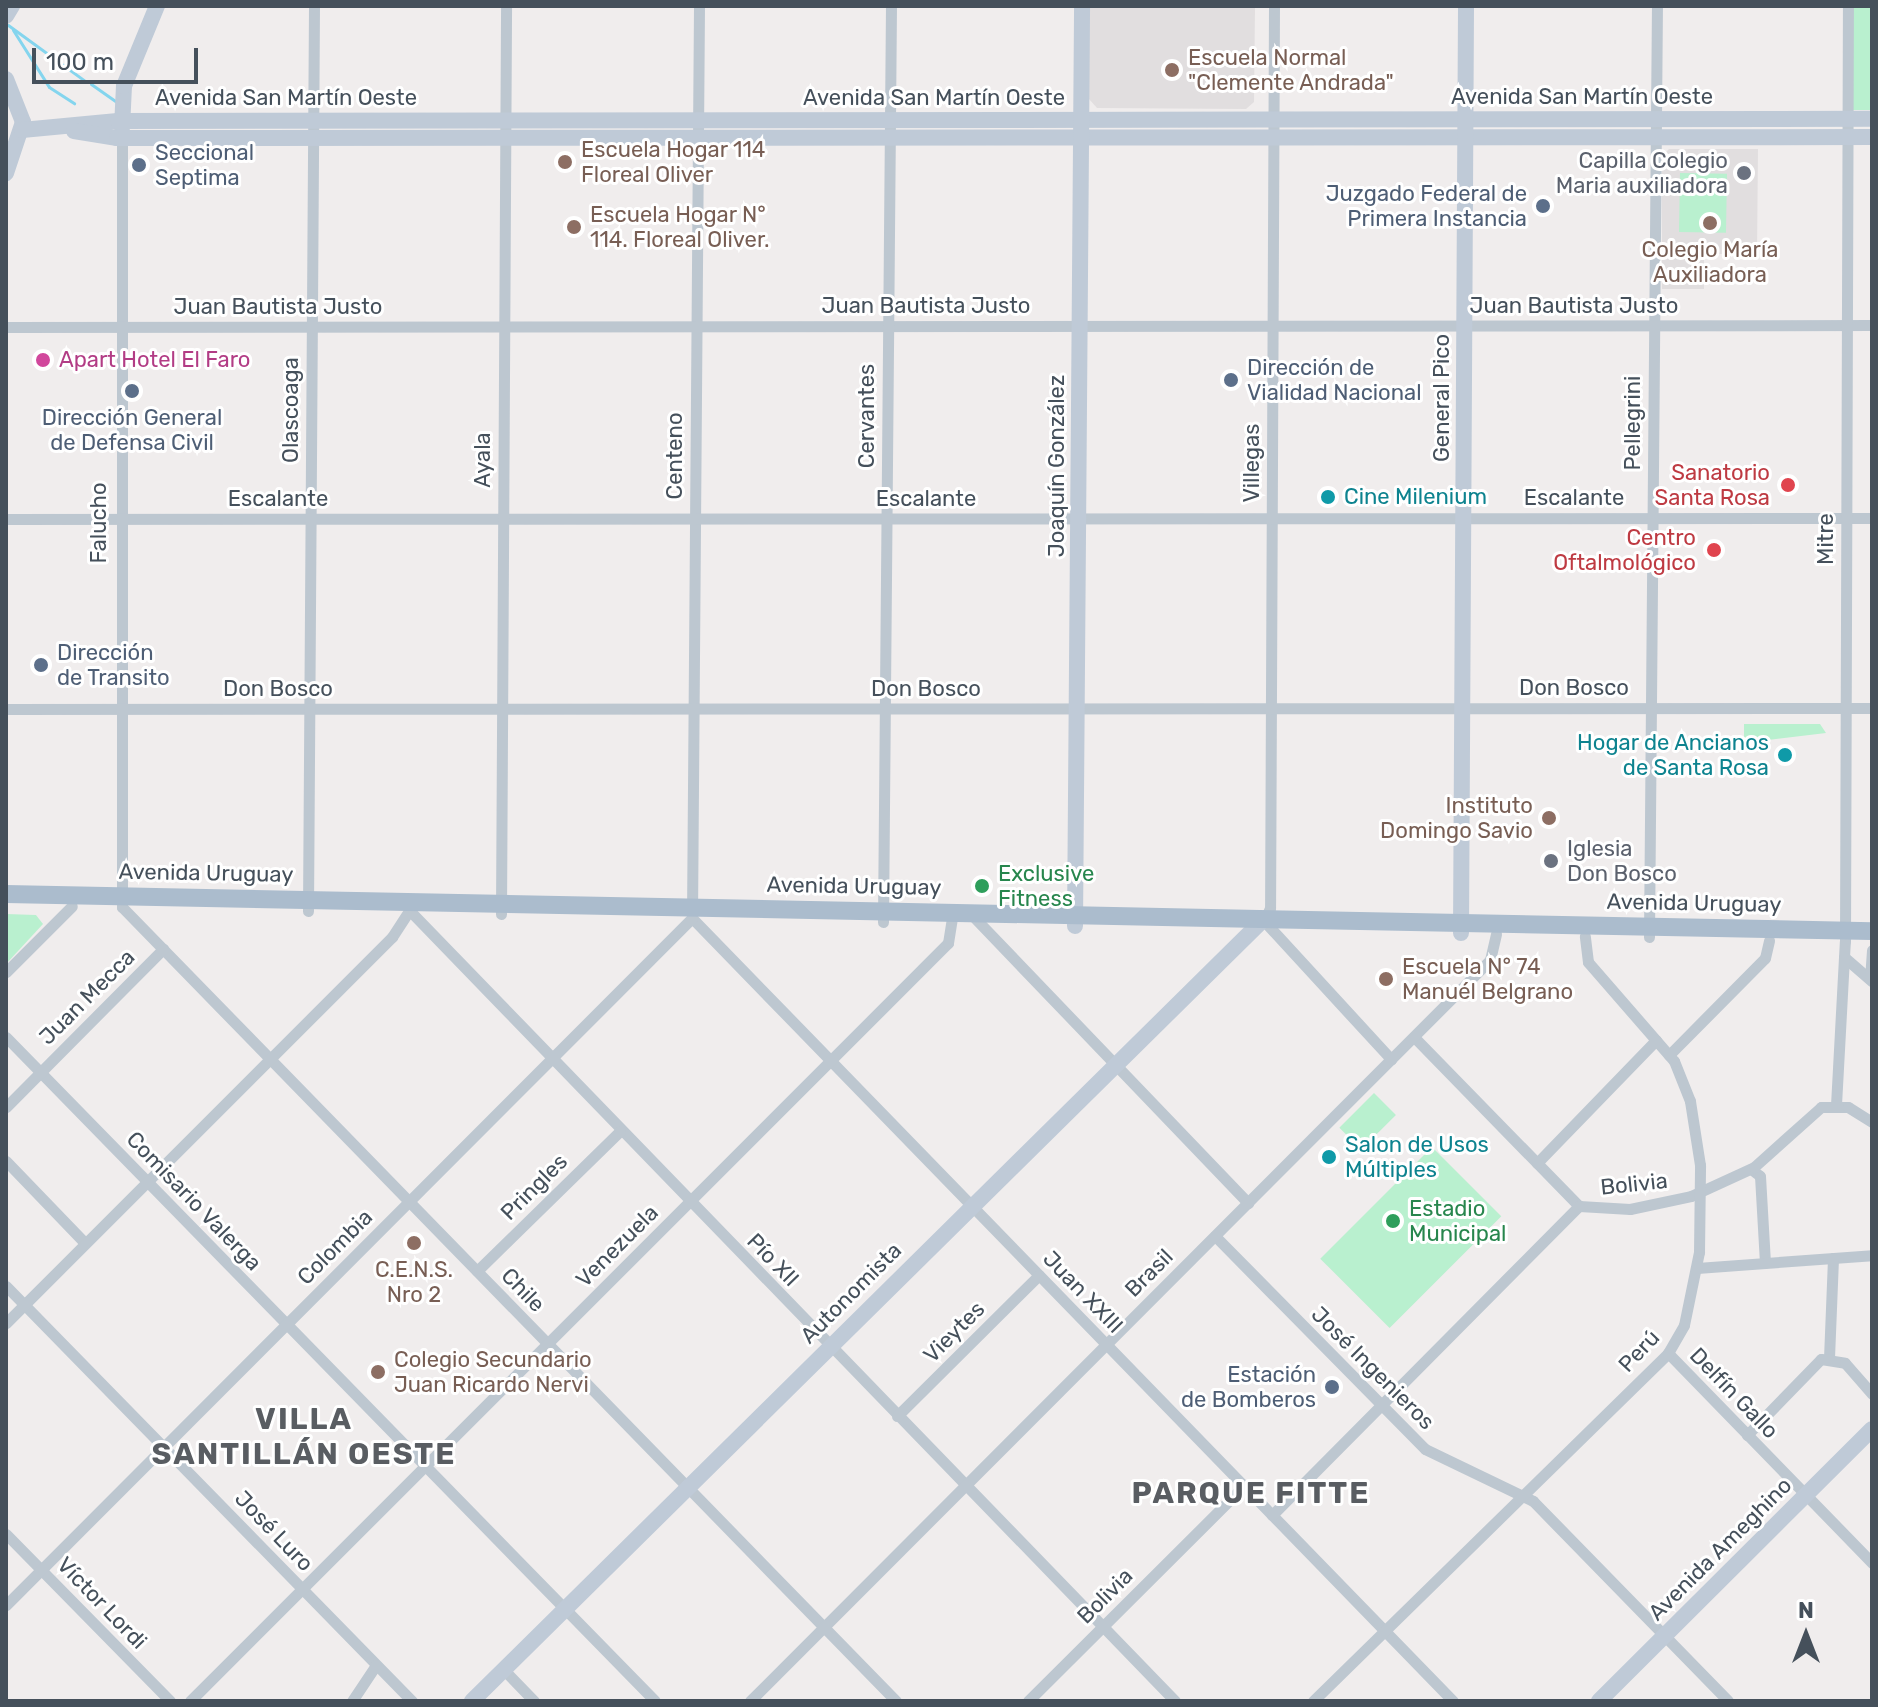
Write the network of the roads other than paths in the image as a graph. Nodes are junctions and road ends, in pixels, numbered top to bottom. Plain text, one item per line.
1 (12, 6) edge
2 (157, 6) edge
3 (314, 6) edge
4 (506, 6) edge
5 (699, 6) edge
6 (891, 6) edge
7 (1082, 6) edge
8 (1274, 6) edge
9 (1466, 6) edge
10 (1657, 6) edge
11 (1848, 6) edge
12 (6, 16) edge
13 (9, 79) edge
14 (1274, 119) junction
15 (1465, 119) junction
16 (1872, 119) edge
17 (890, 120) junction
18 (1081, 120) junction
19 (1656, 128) junction
20 (1847, 128) junction
21 (122, 129) junction
22 (313, 129) junction
23 (505, 129) junction
24 (698, 129) junction
25 (22, 130) junction
26 (890, 137) junction
27 (1081, 137) junction
28 (1274, 137) junction
29 (1465, 137) junction
30 (1872, 137) edge
31 (6, 173) edge
32 (1654, 325) junction
33 (1847, 325) junction
34 (1872, 325) edge
35 (504, 326) junction
36 (696, 326) junction
37 (888, 326) junction
38 (1080, 326) junction
39 (1273, 326) junction
40 (1464, 326) junction
41 (6, 327) edge
42 (121, 327) junction
43 (312, 327) junction
44 (1463, 518) junction
45 (1652, 518) junction
46 (1846, 518) junction
47 (1872, 518) edge
48 (6, 519) edge
49 (119, 519) junction
50 (311, 519) junction
51 (503, 519) junction
52 (695, 519) junction
53 (887, 519) junction
54 (1078, 519) junction
55 (1272, 519) junction
56 (1462, 708) junction
57 (1651, 708) junction
58 (1846, 708) junction
59 (1872, 708) edge
60 (6, 709) edge
61 (118, 709) junction
62 (310, 709) junction
63 (502, 709) junction
64 (694, 709) junction
65 (885, 709) junction
66 (1077, 709) junction
67 (1271, 709) junction
68 (6, 894) edge
69 (119, 901) junction
70 (6, 905) edge
71 (308, 905) junction
72 (72, 906) junction
73 (412, 907) junction
74 (501, 909) junction
75 (692, 913) junction
76 (883, 916) junction
77 (964, 918) junction
78 (1075, 920) junction
79 (1268, 924) junction
80 (1610, 925) junction
81 (1461, 928) junction
82 (1248, 929) junction
83 (1872, 931) edge
84 (1649, 932) junction
85 (1496, 934) junction
86 (1585, 936) junction
87 (1769, 940) junction
88 (1872, 942) edge
89 (1845, 943) junction
90 (163, 949) junction
91 (1872, 950) edge
92 (6, 972) edge
93 (1871, 980) edge
94 (6, 1037) edge
95 (1414, 1037) junction
96 (1656, 1040) junction
97 (1669, 1055) junction
98 (270, 1059) junction
99 (1391, 1059) junction
100 (550, 1060) junction
101 (830, 1060) junction
102 (1114, 1063) junction
103 (40, 1072) junction
104 (1836, 1105) junction
105 (6, 1107) edge
106 (1872, 1122) edge
107 (620, 1131) junction
108 (6, 1161) edge
109 (1537, 1163) junction
110 (1751, 1169) junction
111 (147, 1182) junction
112 (1700, 1192) junction
113 (409, 1201) junction
114 (689, 1202) junction
115 (1248, 1203) junction
116 (971, 1205) junction
117 (1579, 1206) junction
118 (1215, 1236) junction
119 (85, 1243) junction
120 (1872, 1255) edge
121 (1833, 1258) junction
122 (1765, 1263) junction
123 (1697, 1268) junction
124 (477, 1271) junction
125 (1039, 1275) junction
126 (6, 1286) edge
127 (24, 1305) junction
128 (6, 1323) edge
129 (287, 1324) junction
130 (547, 1343) junction
131 (1106, 1344) junction
132 (829, 1346) junction
133 (1668, 1353) junction
134 (1829, 1358) junction
135 (1872, 1394) edge
136 (1380, 1404) junction
137 (897, 1416) junction
138 (1872, 1429) edge
139 (1747, 1435) junction
140 (164, 1447) junction
141 (425, 1466) junction
142 (965, 1486) junction
143 (1244, 1486) junction
144 (687, 1487) junction
145 (1806, 1495) junction
146 (1521, 1497) junction
147 (1272, 1515) junction
148 (6, 1534) edge
149 (1872, 1563) edge
150 (41, 1570) junction
151 (302, 1589) junction
152 (6, 1605) edge
153 (565, 1608) junction
154 (824, 1627) junction
155 (1103, 1627) junction
156 (1385, 1631) junction
157 (1665, 1636) junction
158 (376, 1665) junction
159 (503, 1669) junction
160 (170, 1701) edge
161 (190, 1701) edge
162 (352, 1701) edge
163 (412, 1701) edge
164 (472, 1701) edge
165 (534, 1701) edge
166 (655, 1701) edge
167 (750, 1701) edge
168 (896, 1701) edge
169 (1028, 1701) edge
170 (1175, 1701) edge
171 (1313, 1701) edge
172 (1453, 1701) edge
173 (1599, 1701) edge
174 (1728, 1701) edge

1 - 12 main road
2 - 21 main road
3 - 22 street, Olascoaga
4 - 23 street, Ayala
5 - 24 street, Centeno
6 - 17 street, Cervantes
7 - 18 main road, Joaquín González
8 - 14 street, Villegas
9 - 15 main road, General Pico
10 - 19 street, Pellegrini
11 - 20 street, Mitre
13 - 25 main road
14 - 15 main road, Avenida San Martín Oeste
14 - 18 main road, Avenida San Martín Oeste
14 - 28 street, Villegas
15 - 19 main road, Avenida San Martín Oeste
15 - 29 main road, General Pico
16 - 20 main road
17 - 18 main road, Avenida San Martín Oeste
17 - 24 main road, Avenida San Martín Oeste
17 - 26 street, Cervantes
18 - 27 main road, Joaquín González
19 - 20 main road, Avenida San Martín Oeste
19 - 29 main road, Avenida San Martín Oeste
19 - 32 street, Pellegrini
20 - 30 main road
20 - 33 street, Mitre
21 - 22 main road, Avenida San Martín Oeste
21 - 25 main road, Avenida San Martín Oeste
21 - 42 street, Falucho
22 - 23 main road, Avenida San Martín Oeste
22 - 43 street, Olascoaga
23 - 24 main road, Avenida San Martín Oeste
23 - 35 street, Ayala
24 - 26 main road, Avenida San Martín Oeste
24 - 36 street, Centeno
25 - 31 main road
26 - 27 main road, Avenida San Martín Oeste
26 - 37 street, Cervantes
27 - 28 main road, Avenida San Martín Oeste
27 - 38 main road, Joaquín González
28 - 29 main road, Avenida San Martín Oeste
28 - 39 street, Villegas
29 - 40 main road, General Pico
32 - 33 street, Juan Bautista Justo
32 - 40 street, Juan Bautista Justo
32 - 45 street, Pellegrini
33 - 34 street, Juan Bautista Justo
33 - 46 street, Mitre
35 - 36 street, Juan Bautista Justo
35 - 43 street, Juan Bautista Justo
35 - 51 street, Ayala
36 - 37 street, Juan Bautista Justo
36 - 52 street, Centeno
37 - 38 street, Juan Bautista Justo
37 - 53 street, Cervantes
38 - 39 street, Juan Bautista Justo
38 - 54 main road, Joaquín González
39 - 40 street, Juan Bautista Justo
39 - 55 street, Villegas
40 - 44 main road, General Pico
41 - 42 street, Juan Bautista Justo
42 - 43 street, Juan Bautista Justo
42 - 49 street, Falucho
43 - 50 street, Olascoaga
44 - 45 street, Escalante
44 - 55 street, Escalante
44 - 56 main road, General Pico
45 - 46 street, Escalante
45 - 57 street, Pellegrini
46 - 47 street, Escalante
46 - 58 street, Mitre
48 - 49 street, Escalante
49 - 50 street, Escalante
49 - 61 street, Falucho
50 - 51 street, Escalante
50 - 62 street, Olascoaga
51 - 52 street, Escalante
51 - 63 street, Ayala
52 - 53 street, Escalante
52 - 64 street, Centeno
53 - 54 street, Escalante
53 - 65 street, Cervantes
54 - 55 street, Escalante
54 - 66 main road, Joaquín González
55 - 67 street, Villegas
56 - 57 street, Don Bosco
56 - 67 street, Don Bosco
56 - 81 main road, General Pico
57 - 58 street, Don Bosco
57 - 84 street, Pellegrini
58 - 59 street, Don Bosco
58 - 89 street, Mitre
60 - 61 street, Don Bosco
61 - 62 street, Don Bosco
61 - 69 street, Falucho
62 - 63 street, Don Bosco
62 - 71 street, Olascoaga
63 - 64 street, Don Bosco
63 - 74 street, Ayala
64 - 65 street, Don Bosco
64 - 75 street, Centeno
65 - 66 street, Don Bosco
65 - 76 street, Cervantes
66 - 67 street, Don Bosco
66 - 78 main road, Joaquín González
67 - 79 street, Villegas
68 - 69 main road, Avenida Uruguay
69 - 71 main road, Avenida Uruguay
69 - 72 main road, Avenida Uruguay
69 - 90 street, Chile
70 - 72 main road, Avenida Uruguay
71 - 73 main road, Avenida Uruguay
72 - 92 street
73 - 74 main road, Avenida Uruguay
73 - 98 street
73 - 100 street, Pío XII
74 - 75 main road, Avenida Uruguay
75 - 76 main road, Avenida Uruguay
75 - 100 street, Colombia
75 - 101 street, Juan XXIII
76 - 77 main road, Avenida Uruguay
77 - 78 main road, Avenida Uruguay
77 - 101 street, Venezuela
77 - 102 street
78 - 79 main road, Avenida Uruguay
78 - 82 main road, Avenida Uruguay
79 - 81 main road, Avenida Uruguay
79 - 82 main road, Avenida Uruguay
79 - 99 street
80 - 81 main road, Avenida Uruguay
80 - 84 main road, Avenida Uruguay
80 - 86 main road
81 - 85 main road, Avenida Uruguay
82 - 102 main road, Autonomista
83 - 89 main road
84 - 86 main road, Avenida Uruguay
84 - 87 main road, Avenida Uruguay
84 - 89 main road, Avenida Uruguay
85 - 86 main road, Avenida Uruguay
85 - 95 street, Brasil
86 - 96 street, Perú
87 - 89 main road, Avenida Uruguay
87 - 97 street
88 - 89 main road
89 - 93 street
89 - 104 street
90 - 98 street, Chile
90 - 103 street, Juan Mecca
91 - 93 street
94 - 103 street, Comisario Valerga
95 - 99 street, Brasil
95 - 109 street
96 - 97 street, Perú
96 - 109 street
97 - 112 street, Perú
98 - 111 street
98 - 113 street, Chile
99 - 115 street, Brasil
100 - 107 street, Pío XII
100 - 113 street, Colombia
101 - 114 street, Venezuela
101 - 116 street, Juan XXIII
102 - 115 street
102 - 116 main road, Autonomista
103 - 105 street, Juan Mecca
103 - 111 street, Comisario Valerga
104 - 106 street
104 - 110 street, Bolivia
107 - 114 street, Pío XII
107 - 124 street, Pringles
108 - 119 street
109 - 117 street
110 - 112 street, Bolivia
110 - 122 street
111 - 119 street
111 - 129 street, Comisario Valerga
112 - 117 street, Bolivia
112 - 123 street, Perú
113 - 124 street, Chile
113 - 129 street, Colombia
114 - 130 street, Venezuela
114 - 132 street, Pío XII
115 - 118 street, Brasil
116 - 125 street, Juan XXIII
116 - 132 main road, Autonomista
117 - 136 street, Bolivia
118 - 131 street, Brasil
118 - 136 street, José Ingenieros
119 - 127 street
120 - 121 street
121 - 122 street
121 - 134 street
122 - 123 street
123 - 133 street, Perú
124 - 130 street, Chile
125 - 131 street, Juan XXIII
125 - 137 street, Vieytes
126 - 127 street, José Luro
127 - 128 street
127 - 140 street, José Luro
129 - 140 street, Colombia
129 - 141 street, Comisario Valerga
130 - 141 street, Venezuela
130 - 144 street, Chile
131 - 142 street, Brasil
131 - 143 street, Juan XXIII
132 - 137 street, Pío XII
132 - 144 main road, Autonomista
133 - 139 street, Delfín Gallo
133 - 146 street, Perú
134 - 135 street
134 - 139 street
136 - 146 street, José Ingenieros
136 - 147 street, Bolivia
137 - 142 street, Pío XII
138 - 145 main road, Avenida Ameghino
139 - 145 street, Delfín Gallo
140 - 150 street, Colombia
140 - 151 street, José Luro
141 - 151 street, Venezuela
141 - 153 street, Comisario Valerga
142 - 154 street, Brasil
142 - 155 street, Pío XII
143 - 147 street, Juan XXIII
143 - 155 street, Bolivia
144 - 153 main road, Autonomista
144 - 154 street, Chile
145 - 149 street, Delfín Gallo
145 - 157 main road, Avenida Ameghino
146 - 156 street, Perú
146 - 157 street, José Ingenieros
147 - 156 street, Juan XXIII
148 - 150 street, Víctor Lordi
150 - 152 street, Colombia
150 - 160 street, Víctor Lordi
151 - 158 street, José Luro
151 - 161 street, Venezuela
153 - 159 main road, Autonomista
153 - 166 street, Comisario Valerga
154 - 167 street, Brasil
154 - 168 street, Chile
155 - 169 street, Bolivia
155 - 170 street, Pío XII
156 - 171 street, Perú
156 - 172 street, Juan XXIII
157 - 173 main road, Avenida Ameghino
157 - 174 street, José Ingenieros
158 - 162 street
158 - 163 street, José Luro
159 - 164 main road, Autonomista
159 - 165 street

